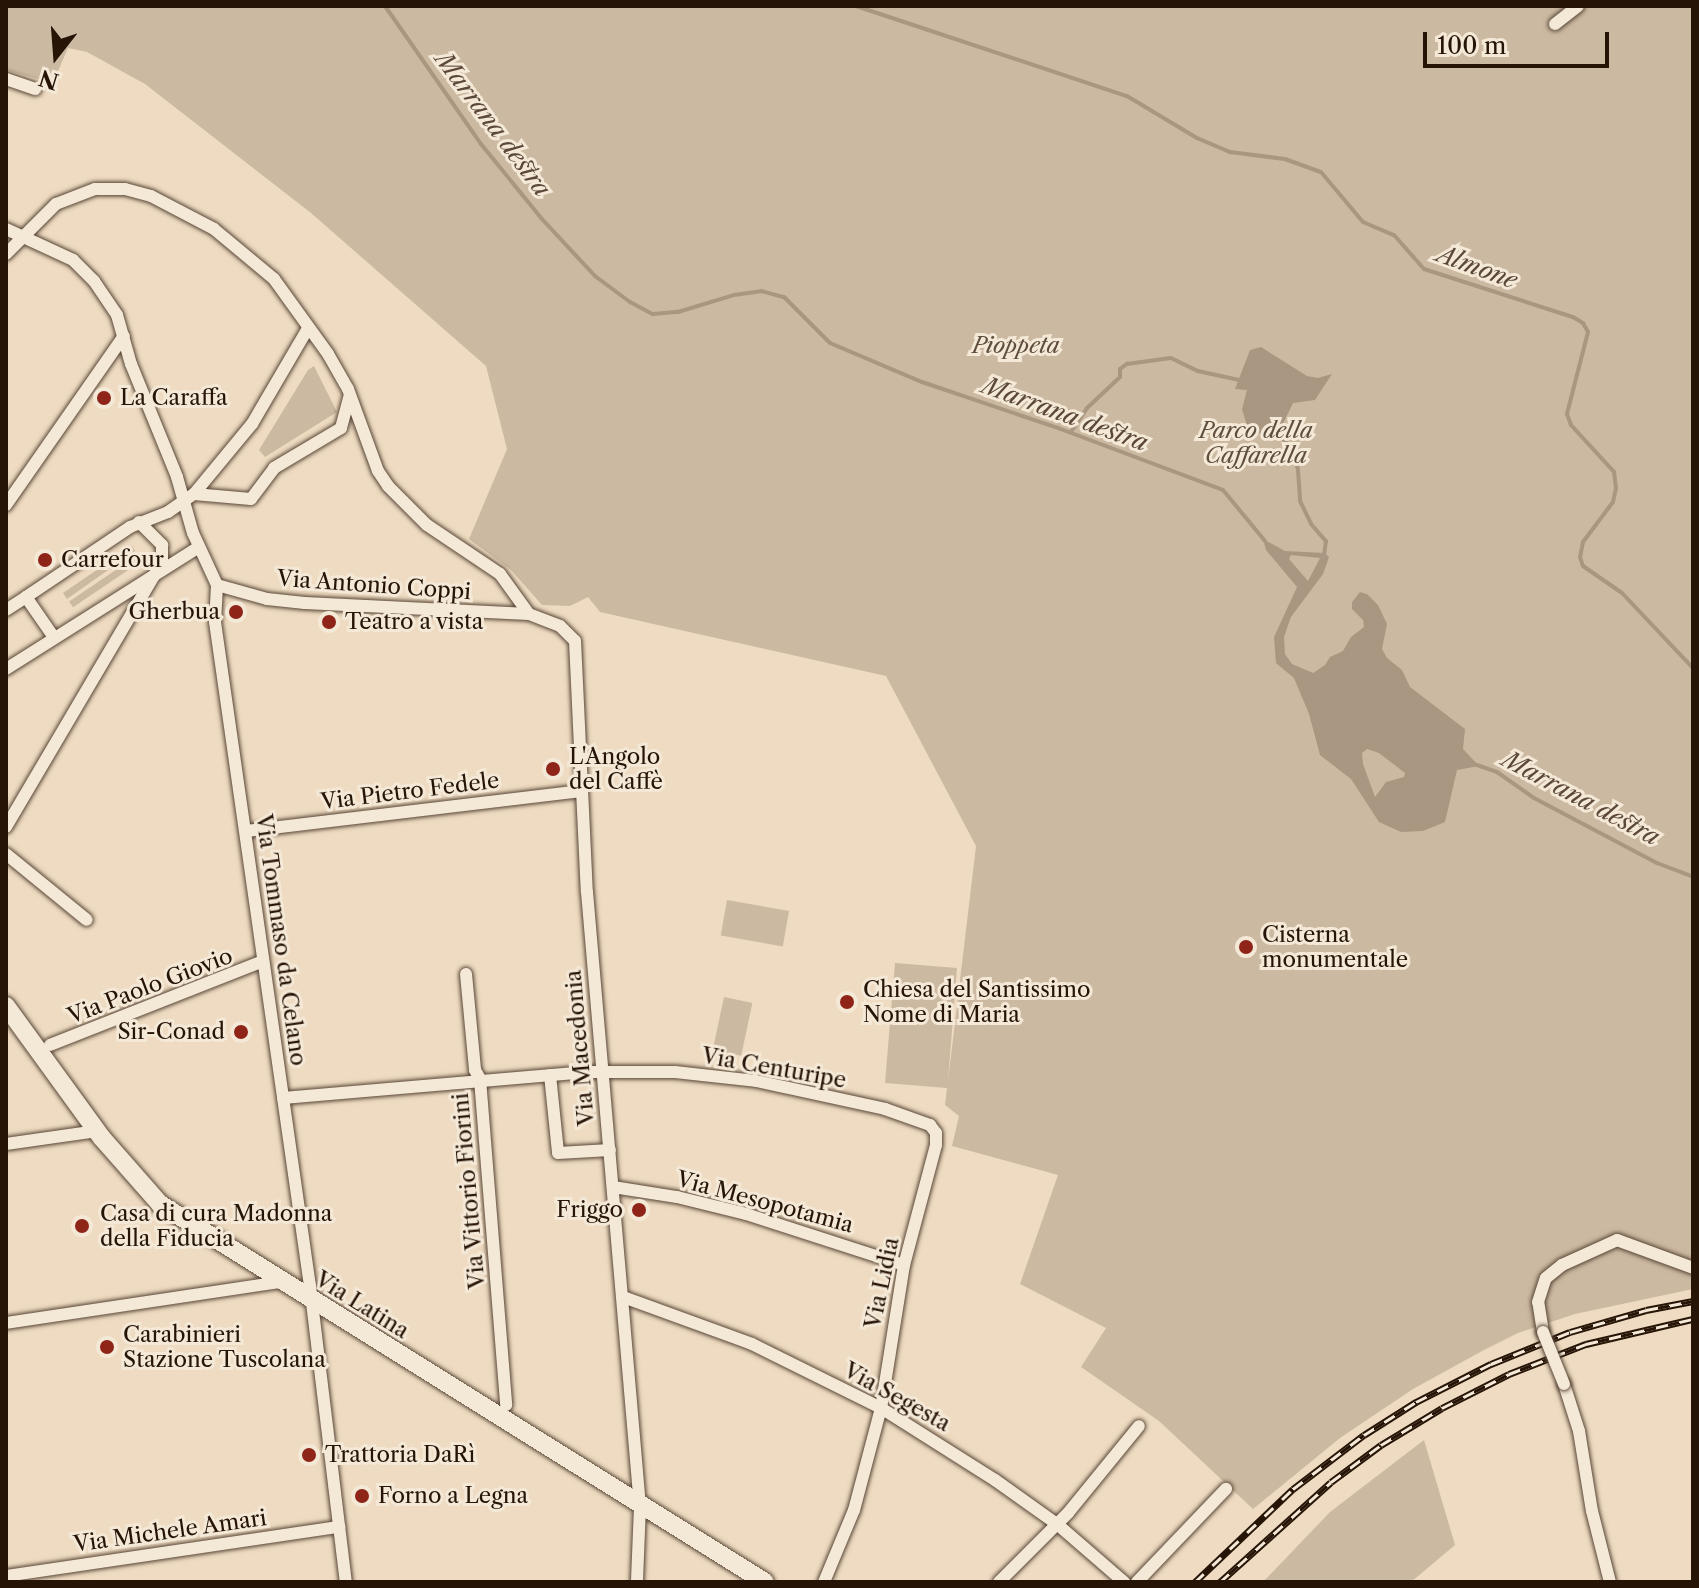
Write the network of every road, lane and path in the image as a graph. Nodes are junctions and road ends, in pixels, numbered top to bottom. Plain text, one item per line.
1 (1578, 6) edge
2 (1555, 24) dead end
3 (6, 79) edge
4 (35, 89) dead end
5 (6, 229) edge
6 (24, 239) junction
7 (6, 254) edge
8 (308, 328) junction
9 (124, 336) junction
10 (350, 393) junction
11 (189, 498) junction
12 (6, 505) edge
13 (139, 522) junction
14 (199, 547) junction
15 (159, 570) junction
16 (217, 585) junction
17 (26, 597) junction
18 (6, 610) edge
19 (529, 614) junction
20 (53, 636) junction
21 (6, 669) edge
22 (580, 791) junction
23 (6, 827) edge
24 (246, 831) junction
25 (6, 854) edge
26 (87, 920) dead end
27 (263, 961) junction
28 (466, 974) dead end
29 (6, 1006) edge
30 (50, 1045) dead end
31 (602, 1071) junction
32 (550, 1075) junction
33 (480, 1079) junction
34 (283, 1098) junction
35 (934, 1129) joint
36 (97, 1131) junction
37 (6, 1144) edge
38 (610, 1150) junction
39 (613, 1187) junction
40 (904, 1265) junction
41 (1693, 1268) edge
42 (280, 1282) junction
43 (623, 1297) junction
44 (310, 1301) junction
45 (6, 1323) edge
46 (506, 1405) dead end
47 (881, 1408) junction
48 (1139, 1426) dead end
49 (1226, 1489) dead end
50 (640, 1506) junction
51 (1057, 1524) junction
52 (339, 1527) junction
53 (6, 1576) edge
54 (759, 1580) edge
55 (346, 1582) edge
56 (637, 1582) edge
57 (824, 1582) edge
58 (999, 1582) edge
59 (1124, 1582) edge
60 (1137, 1582) edge
61 (1610, 1582) edge

1 - 2 street
3 - 4 street
5 - 6 street
6 - 7 street
6 - 8 street
6 - 9 street
8 - 10 street
8 - 11 street
9 - 11 street
9 - 12 street
10 - 11 street
10 - 19 street
11 - 13 street
11 - 14 street
13 - 15 street
13 - 17 street
14 - 15 street
14 - 16 street
15 - 20 street
15 - 23 street
16 - 19 street, Via Antonio Coppi
16 - 24 street, Via Tommaso da Celano
17 - 18 street
17 - 20 street
19 - 22 street, Via Macedonia
20 - 21 street
22 - 24 street, Via Pietro Fedele
22 - 31 street, Via Macedonia
24 - 27 street, Via Tommaso da Celano
25 - 26 street
27 - 30 street, Via Paolo Giovio
27 - 34 street, Via Tommaso da Celano
28 - 33 street, Via Vittorio Fiorini
29 - 36 street, Via Latina
31 - 32 street, Via Centuripe
31 - 35 street, Via Centuripe
31 - 38 street, Via Macedonia
32 - 33 street, Via Centuripe
32 - 38 street
33 - 34 street, Via Centuripe
33 - 46 street, Via Vittorio Fiorini
34 - 44 street, Via Tommaso da Celano
35 - 40 street, Via Lidia
36 - 37 street
36 - 42 street, Via Latina
38 - 39 street, Via Macedonia
39 - 40 street, Via Mesopotamia
39 - 43 street, Via Macedonia
40 - 47 street, Via Lidia
41 - 61 street, bridge
42 - 44 street, Via Latina
42 - 45 street
43 - 47 street, Via Segesta
43 - 50 street, Via Macedonia
44 - 50 street, Via Latina
44 - 52 street, Via Tommaso da Celano
47 - 51 street, Via Segesta
47 - 57 street, Via Lidia
48 - 51 street
49 - 60 street
50 - 54 street, Via Latina
50 - 56 street, Via Macedonia
51 - 58 street
51 - 59 street, Via Segesta
52 - 53 street, Via Michele Amari
52 - 55 street, Via Tommaso da Celano

